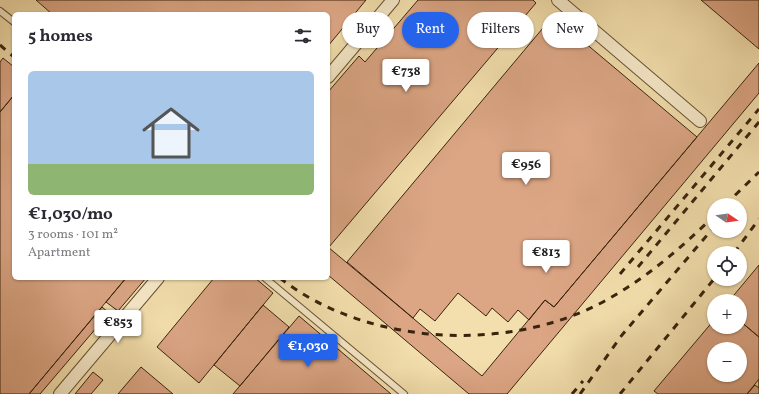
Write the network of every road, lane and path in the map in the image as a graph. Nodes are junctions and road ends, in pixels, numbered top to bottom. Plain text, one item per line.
1 (393, 0) edge
2 (558, 0) edge
3 (0, 11) edge
4 (12, 20) edge
5 (330, 74) edge
6 (700, 121) dead end
7 (156, 280) edge
8 (268, 280) edge
9 (60, 394) edge
10 (404, 394) edge

1 - 5 street
2 - 6 street
3 - 4 lane
7 - 9 street
8 - 10 lane

